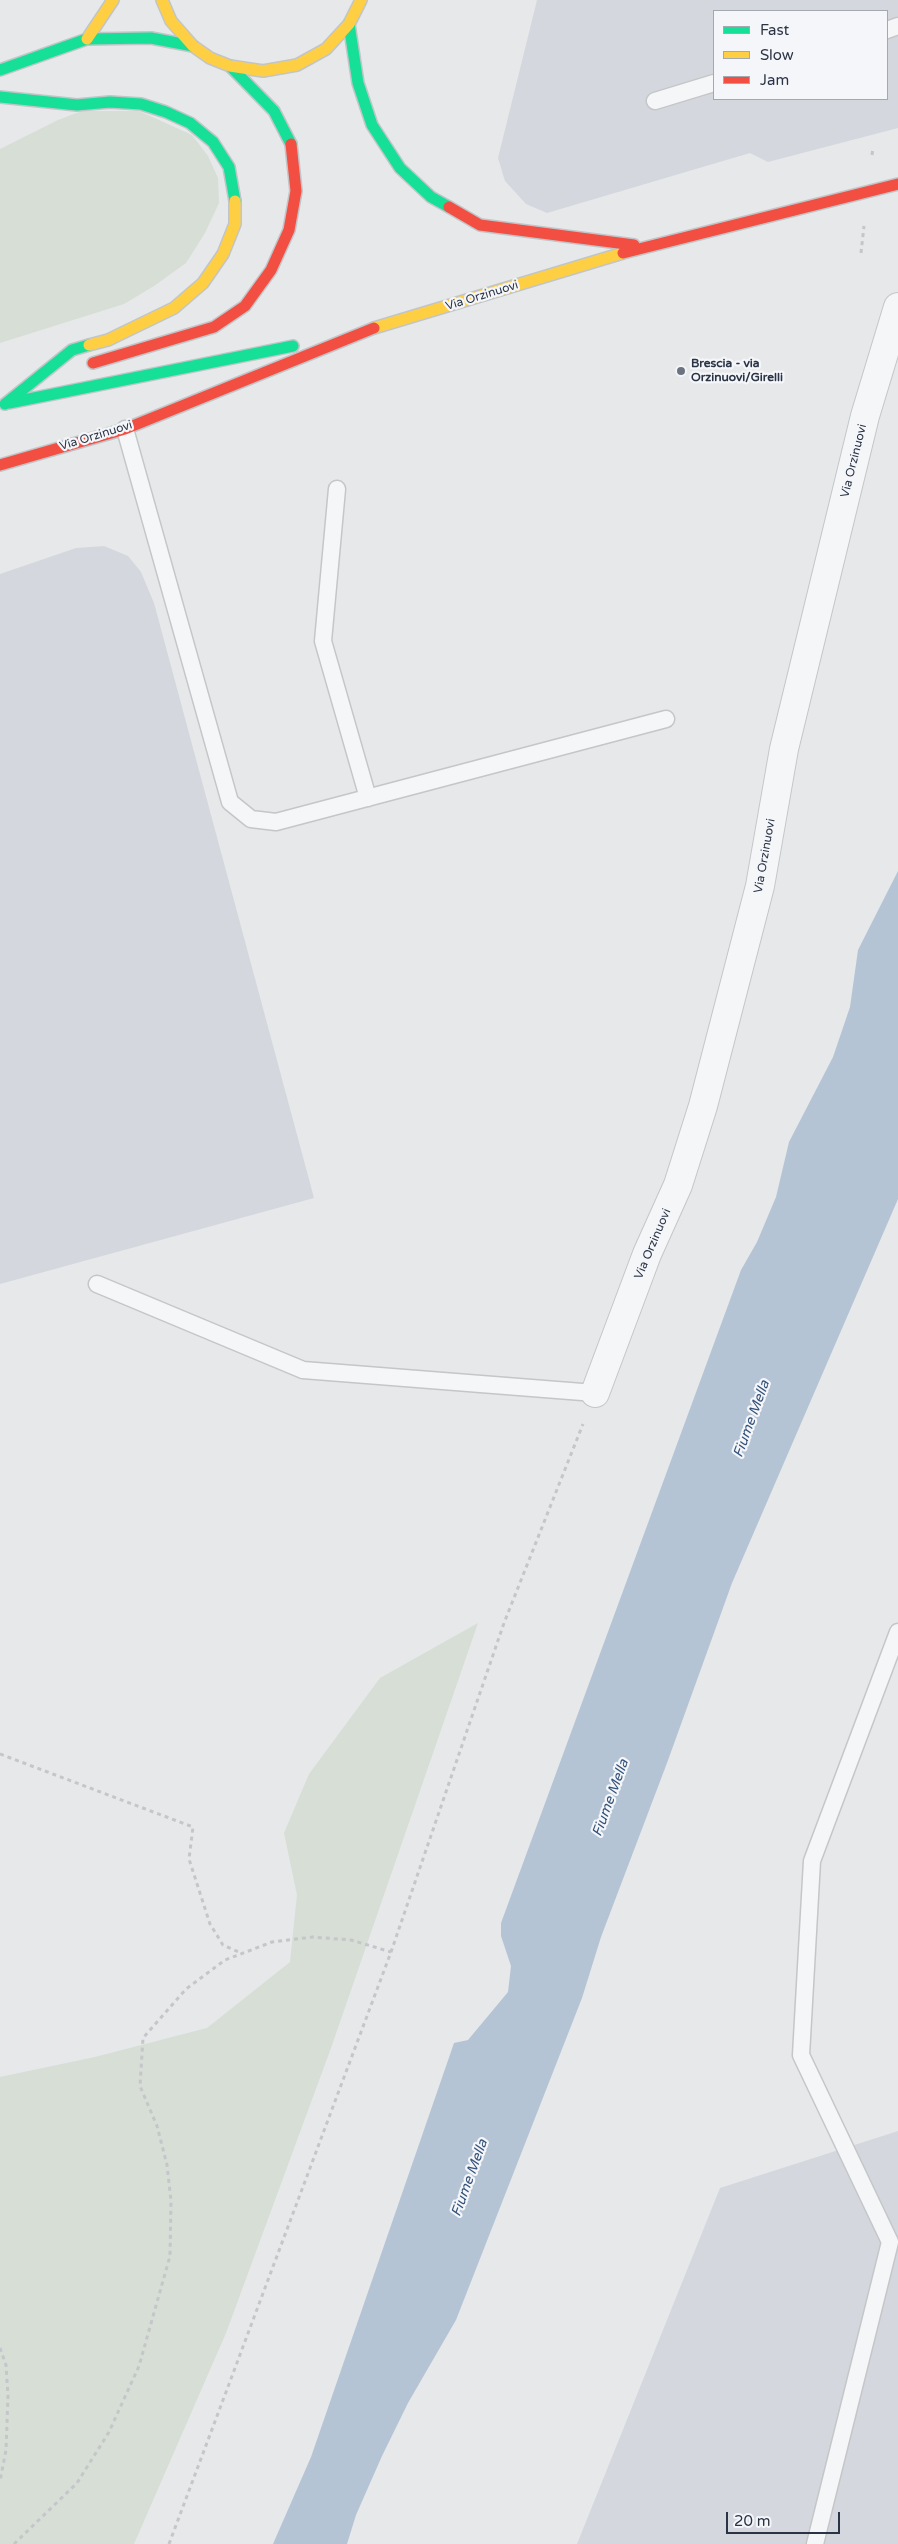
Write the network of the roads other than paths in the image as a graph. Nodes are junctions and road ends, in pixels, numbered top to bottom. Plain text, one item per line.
1 (113, 0) edge
2 (162, 0) edge
3 (361, 0) edge
4 (349, 24) junction
5 (87, 40) junction
6 (193, 46) junction
7 (230, 66) junction
8 (0, 70) edge
9 (713, 83) edge
10 (0, 97) edge
11 (656, 101) dead end
12 (898, 184) edge
13 (645, 246) junction
14 (898, 307) edge
15 (356, 334) junction
16 (81, 366) dead end
17 (63, 373) dead end
18 (2, 404) edge
19 (125, 429) junction
20 (0, 465) edge
21 (337, 489) dead end
22 (666, 719) dead end
23 (368, 798) junction
24 (97, 1284) dead end
25 (595, 1393) joint
26 (898, 1632) edge
27 (894, 2240) edge
28 (815, 2544) edge

1 - 5 main road
2 - 6 main road
3 - 4 main road
4 - 7 main road
4 - 13 main road
5 - 6 main road
5 - 8 main road
6 - 7 main road
7 - 16 main road
9 - 11 lane
10 - 18 main road
12 - 13 main road, Via Orzinuovi
13 - 15 main road, Via Orzinuovi
14 - 25 street, Via Orzinuovi
15 - 18 main road, Via Orzinuovi
15 - 19 main road, Via Orzinuovi
17 - 18 main road
19 - 20 main road, Via Orzinuovi
19 - 23 lane
21 - 23 lane
22 - 23 lane
24 - 25 lane
26 - 27 lane
27 - 28 lane

